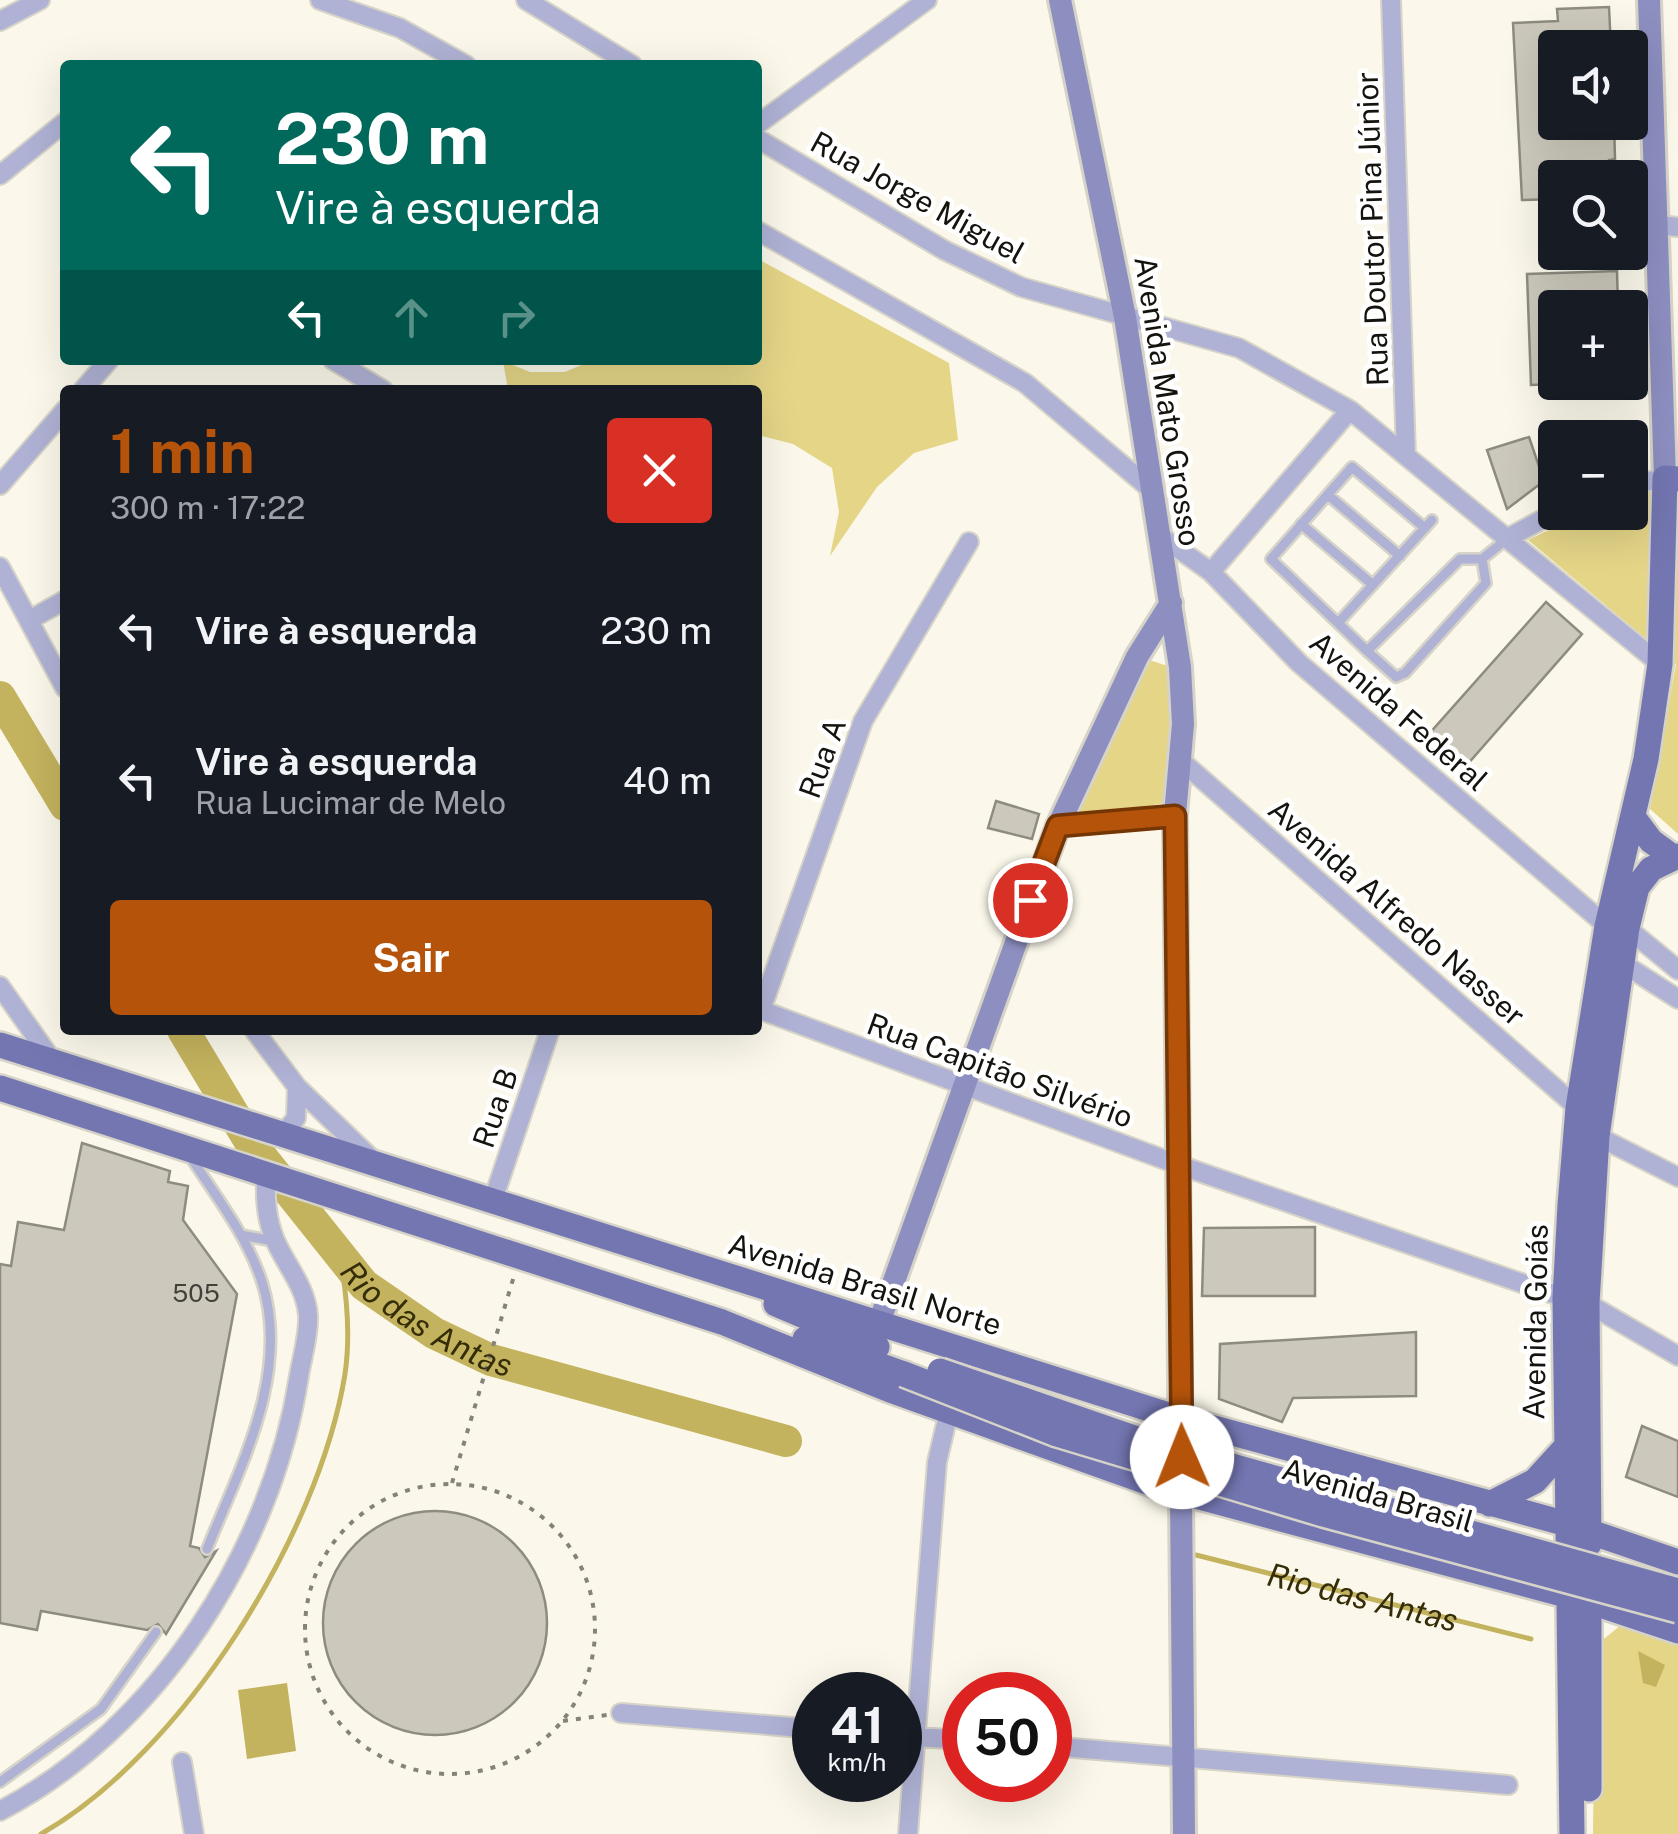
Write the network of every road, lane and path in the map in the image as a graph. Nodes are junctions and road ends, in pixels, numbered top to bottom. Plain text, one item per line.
1 (40, 0) edge
2 (320, 0) edge
3 (526, 0) edge
4 (927, 0) edge
5 (1060, 0) edge
6 (1390, 0) edge
7 (1650, 0) edge
8 (0, 21) edge
9 (457, 60) edge
10 (624, 60) edge
11 (762, 121) edge
12 (60, 126) edge
13 (762, 140) edge
14 (0, 176) edge
15 (1668, 226) edge
16 (762, 233) edge
17 (1125, 316) junction
18 (105, 365) edge
19 (341, 365) edge
20 (87, 385) edge
21 (375, 385) edge
22 (1350, 410) junction
23 (60, 416) edge
24 (1406, 456) junction
25 (1672, 478) edge
26 (0, 485) edge
27 (1153, 491) junction
28 (1328, 496) junction
29 (1538, 522) edge
30 (1301, 524) junction
31 (1160, 535) junction
32 (1508, 538) junction
33 (968, 542) dead end
34 (1400, 556) junction
35 (1482, 559) junction
36 (0, 567) edge
37 (1211, 572) junction
38 (1372, 586) junction
39 (60, 603) edge
40 (1170, 603) junction
41 (31, 619) junction
42 (1338, 623) junction
43 (1367, 651) junction
44 (1660, 664) junction
45 (60, 678) edge
46 (1179, 759) junction
47 (1175, 816) junction
48 (1634, 817) junction
49 (1058, 826) junction
50 (1676, 856) edge
51 (1617, 927) junction
52 (1622, 962) junction
53 (1678, 970) edge
54 (0, 986) edge
55 (1678, 999) edge
56 (762, 1002) edge
57 (762, 1011) edge
58 (258, 1035) edge
59 (548, 1035) edge
60 (0, 1044) edge
61 (52, 1060) junction
62 (962, 1086) junction
63 (296, 1087) junction
64 (0, 1088) edge
65 (1578, 1108) junction
66 (276, 1134) junction
67 (1597, 1136) junction
68 (182, 1144) junction
69 (378, 1165) junction
70 (1180, 1165) junction
71 (266, 1174) junction
72 (1678, 1177) edge
73 (492, 1204) junction
74 (242, 1236) junction
75 (275, 1242) junction
76 (519, 1257) junction
77 (748, 1283) junction
78 (1576, 1300) junction
79 (880, 1320) junction
80 (722, 1322) junction
81 (1678, 1356) edge
82 (906, 1368) junction
83 (948, 1411) junction
84 (1181, 1419) junction
85 (1566, 1448) junction
86 (452, 1483) junction
87 (1183, 1494) junction
88 (1490, 1504) junction
89 (1578, 1527) junction
90 (207, 1549) dead end
91 (1678, 1562) edge
92 (1678, 1591) edge
93 (1578, 1599) junction
94 (1678, 1610) edge
95 (1636, 1616) junction
96 (1678, 1630) edge
97 (156, 1632) dead end
98 (1590, 1648) junction
99 (915, 1672) edge
100 (621, 1713) joint
101 (564, 1720) junction
102 (792, 1727) edge
103 (1072, 1748) edge
104 (1182, 1755) junction
105 (182, 1762) dead end
106 (0, 1782) edge
107 (1508, 1786) dead end
108 (908, 1802) edge
109 (0, 1811) edge
110 (194, 1834) edge
111 (908, 1834) edge
112 (1184, 1834) edge
113 (1572, 1834) edge
114 (1588, 1834) edge

1 - 8 street
2 - 9 street
3 - 10 street
4 - 11 street
5 - 17 main road, Avenida Mato Grosso
6 - 24 street, Rua Doutor Pina Júnior
7 - 15 main road
12 - 14 street
13 - 17 street, Rua Jorge Miguel
15 - 25 main road
16 - 27 street
17 - 22 street, Rua Jorge Miguel
17 - 27 main road, Avenida Mato Grosso
18 - 20 street
19 - 21 street
22 - 24 street, Rua Jorge Miguel
22 - 37 street
23 - 26 street
24 - 32 street, Rua Jorge Miguel
25 - 44 main road, Avenida Goiás
27 - 31 main road, Avenida Mato Grosso
28 - 30 lane
28 - 34 lane
28 - 34 lane
29 - 32 street
30 - 38 lane
30 - 42 lane
31 - 37 street, Avenida Federal
31 - 40 main road, Avenida Mato Grosso
32 - 35 lane
32 - 44 street, Rua Jorge Miguel
33 - 56 street, Rua A
34 - 38 lane
35 - 43 lane
35 - 43 lane
36 - 41 street
37 - 51 street, Avenida Federal
38 - 42 lane
39 - 41 street
40 - 46 main road, Avenida Mato Grosso
40 - 49 main road
41 - 45 street
42 - 43 lane
44 - 48 main road, Avenida Goiás
46 - 47 main road, Avenida Mato Grosso
46 - 65 street, Avenida Alfredo Nasser
47 - 49 street
47 - 70 main road, Avenida Mato Grosso
48 - 50 main road
48 - 51 main road, Avenida Goiás
49 - 62 main road
50 - 51 main road, Avenida Goiás
51 - 52 main road, Avenida Goiás
51 - 53 street, Avenida Federal
51 - 65 main road, Avenida Goiás
52 - 55 street
52 - 67 main road, Avenida Goiás
54 - 61 street
57 - 62 street, Rua Capitão Silvério
58 - 63 street
59 - 73 street, Rua B
60 - 61 main road
61 - 66 main road, Avenida Brasil Norte
62 - 70 street, Rua Capitão Silvério
62 - 79 main road
63 - 66 street
63 - 69 street
64 - 68 main road
65 - 78 main road, Avenida Goiás
66 - 69 main road, Avenida Brasil Norte
67 - 72 street
67 - 78 main road, Avenida Goiás
68 - 71 main road
68 - 74 lane
69 - 73 main road, Avenida Brasil Norte
70 - 78 street, Rua Capitão Silvério
70 - 84 main road, Avenida Mato Grosso
71 - 75 street
71 - 76 main road
73 - 77 main road, Avenida Brasil Norte
74 - 75 lane
74 - 90 lane
75 - 109 street
76 - 80 main road
76 - 86 path
77 - 79 main road, Avenida Brasil Norte
77 - 82 main road, Avenida Brasil
78 - 81 street, Rua Capitão Silvério
78 - 85 main road, Avenida Goiás
78 - 89 main road, Avenida Goiás
79 - 84 main road, Avenida Brasil Norte
80 - 82 main road, Avenida Brasil
80 - 83 main road
82 - 92 main road, Avenida Brasil, bridge
82 - 94 main road, Avenida Brasil, bridge
83 - 87 main road
83 - 99 street
84 - 87 main road, Avenida Mato Grosso
84 - 88 main road, Avenida Brasil Norte
85 - 88 main road
85 - 89 main road, Avenida Goiás
86 - 101 path
86 - 101 path
87 - 93 main road
87 - 104 main road, Avenida Mato Grosso
88 - 89 main road, Avenida Brasil Norte
89 - 91 main road, Avenida Brasil Norte
89 - 93 main road, Avenida Goiás
93 - 95 main road
93 - 98 main road, Avenida Goiás
93 - 113 main road, Avenida Goiás
95 - 96 main road
95 - 98 main road
97 - 106 lane
98 - 114 main road, Avenida Goiás
100 - 101 path
100 - 102 street
103 - 104 street
104 - 107 street
104 - 112 main road, Avenida Mato Grosso
105 - 110 street
108 - 111 street

